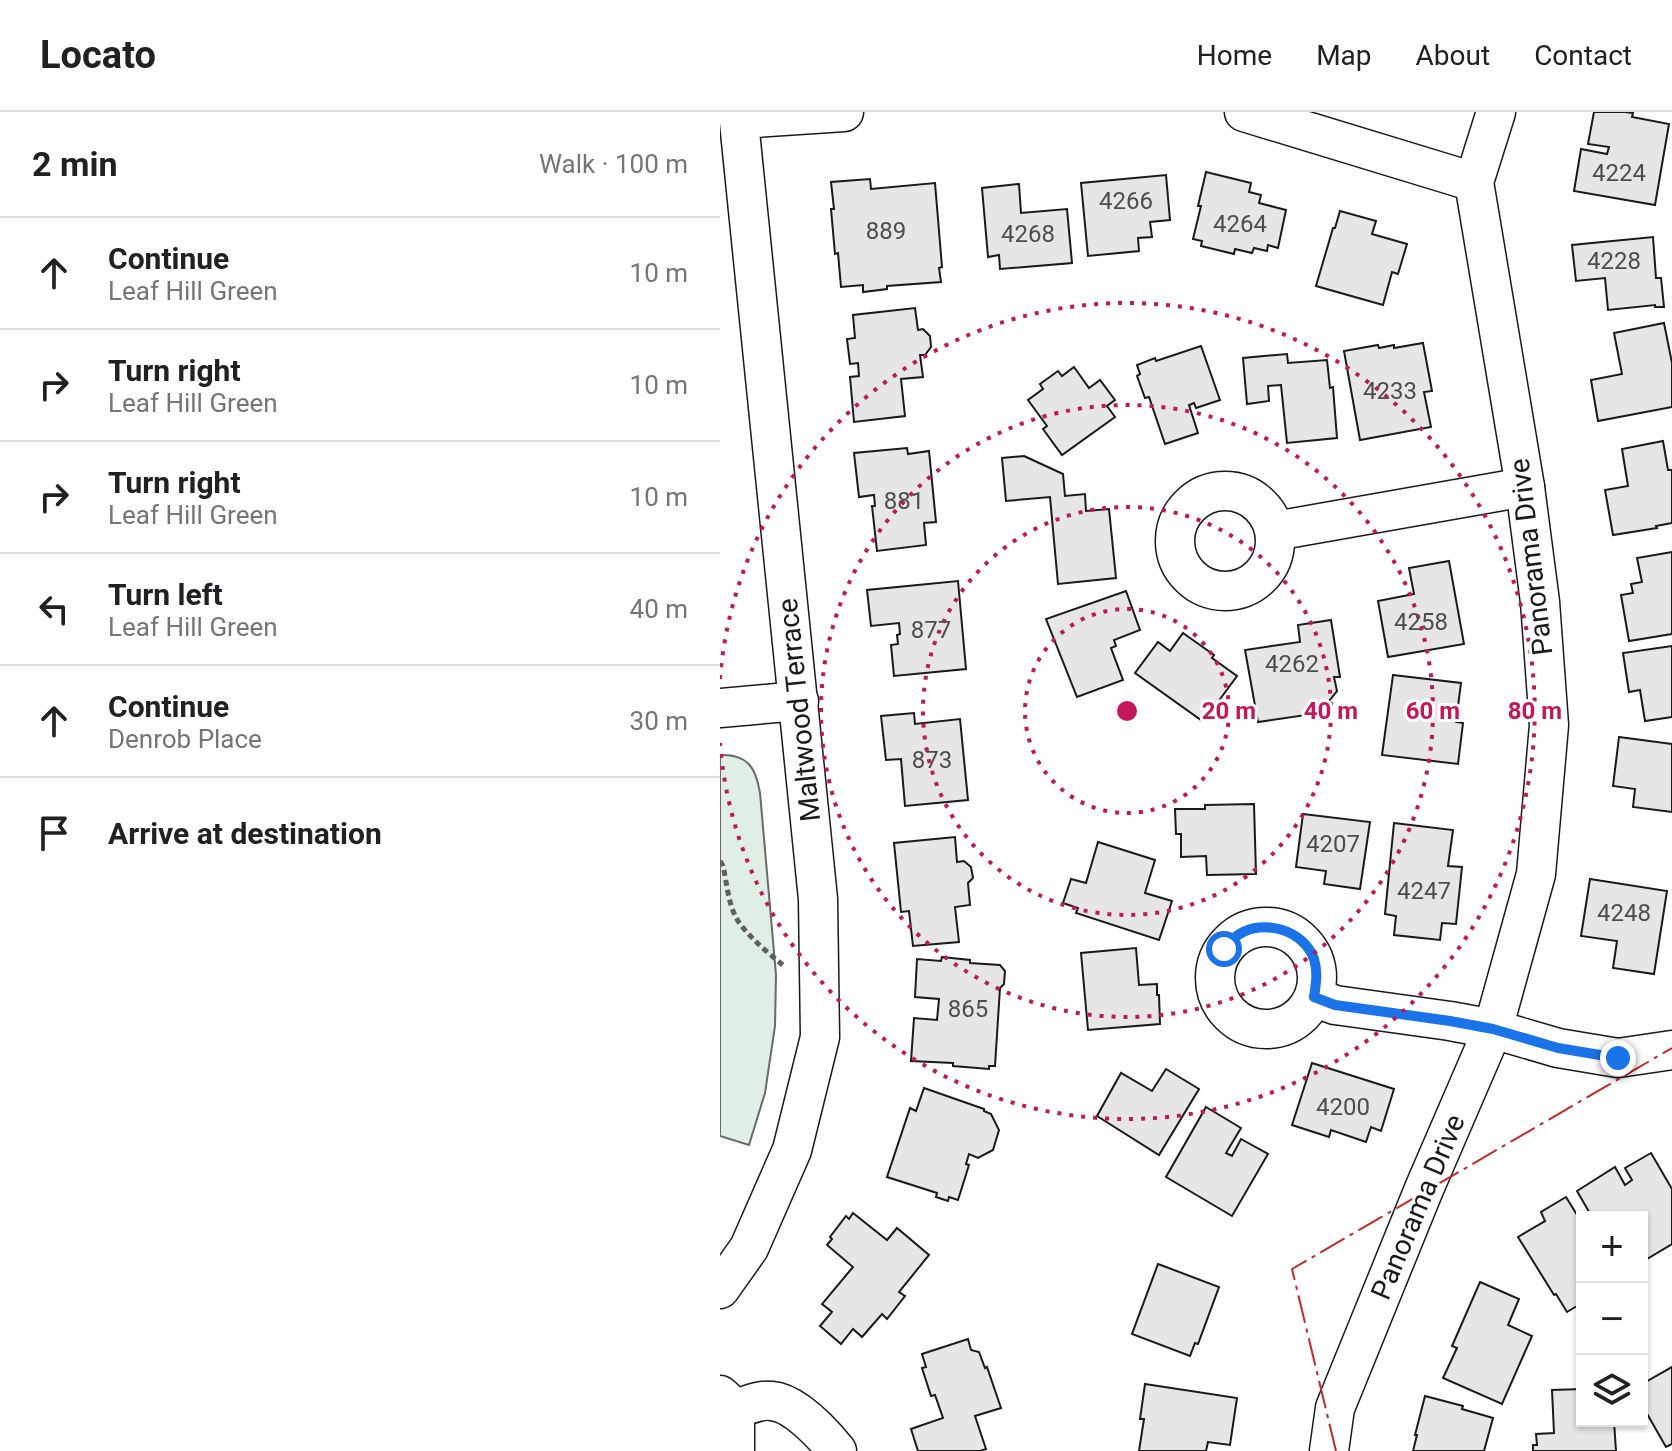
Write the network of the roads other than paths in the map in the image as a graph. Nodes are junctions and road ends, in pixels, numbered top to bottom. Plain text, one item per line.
1 (844, 112) edge
2 (1244, 112) edge
3 (1496, 112) edge
4 (738, 115) edge
5 (1474, 182) junction
6 (1525, 487) junction
7 (1275, 531) dead end
8 (799, 701) junction
9 (720, 708) edge
10 (1314, 997) dead end
11 (1493, 1029) junction
12 (1672, 1050) edge
13 (720, 1289) edge
14 (727, 1402) edge
15 (735, 1451) edge
16 (837, 1451) edge
17 (1329, 1451) edge

1 - 4 street
2 - 5 street
3 - 5 street, Panorama Drive
4 - 8 street, Maltwood Terrace
5 - 6 street, Panorama Drive
6 - 7 street
6 - 11 street, Panorama Drive
8 - 9 street
8 - 13 street, Maltwood Terrace
10 - 11 street
11 - 12 street
11 - 17 street, Panorama Drive
14 - 15 street
14 - 16 street

